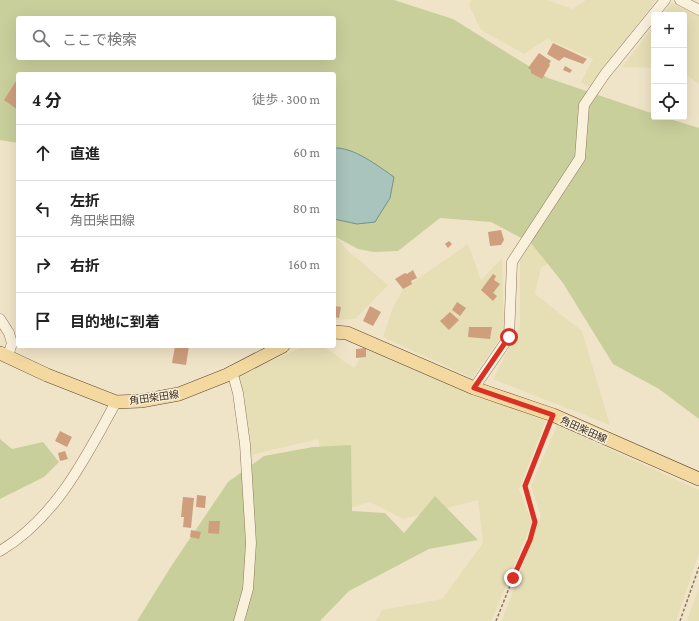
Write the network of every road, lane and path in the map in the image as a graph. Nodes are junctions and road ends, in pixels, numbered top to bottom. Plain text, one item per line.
1 (665, 0) edge
2 (680, 0) edge
3 (699, 10) edge
4 (0, 319) edge
5 (336, 332) edge
6 (279, 348) edge
7 (4, 355) edge
8 (232, 371) junction
9 (474, 388) junction
10 (116, 402) junction
11 (553, 415) junction
12 (699, 479) edge
13 (0, 551) edge
14 (699, 567) edge
15 (239, 621) edge
16 (496, 621) edge
17 (680, 621) edge

1 - 9 street
2 - 3 street
4 - 7 street
5 - 9 main road, 角田柴田線
6 - 8 main road, 角田柴田線
7 - 10 main road, 角田柴田線
8 - 10 main road, 角田柴田線
8 - 15 street
9 - 11 main road, 角田柴田線
10 - 13 street
11 - 12 main road, 角田柴田線
11 - 16 path
14 - 17 path

